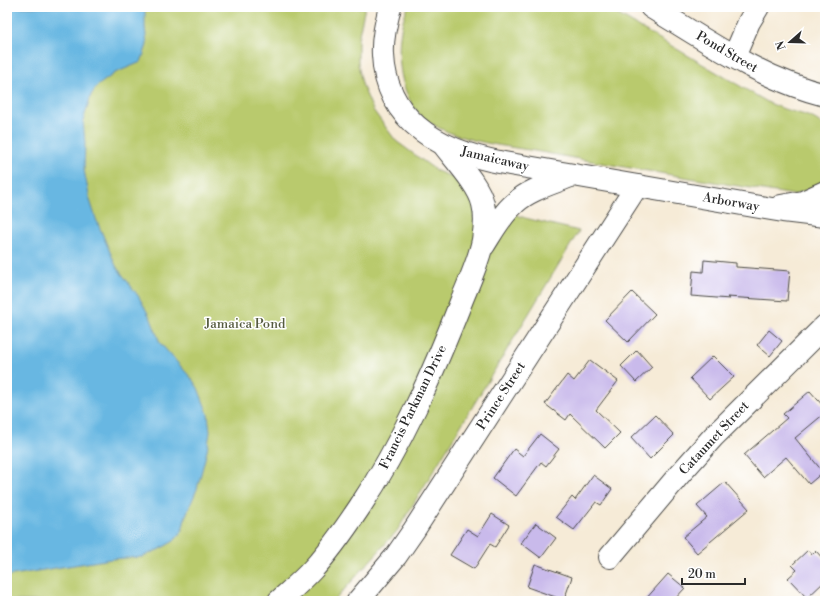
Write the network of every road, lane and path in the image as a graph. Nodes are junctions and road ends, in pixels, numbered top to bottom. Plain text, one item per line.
1 (390, 7) edge
2 (651, 7) edge
3 (758, 7) edge
4 (734, 57) junction
5 (819, 91) edge
6 (825, 107) edge
7 (443, 144) junction
8 (573, 175) junction
9 (637, 186) junction
10 (825, 192) edge
11 (770, 208) junction
12 (825, 216) edge
13 (479, 255) junction
14 (825, 326) edge
15 (610, 557) dead end
16 (279, 601) edge
17 (358, 601) edge

1 - 7 main road, Jamaicaway
2 - 4 main road, Pond Street
3 - 4 main road
4 - 5 main road, Pond Street
5 - 6 main road
7 - 8 main road, Jamaicaway
7 - 13 main road, Francis Parkman Drive
8 - 9 main road, Jamaicaway
8 - 13 main road, Francis Parkman Drive
9 - 11 main road, Arborway
9 - 17 main road, Prince Street
10 - 11 main road
11 - 12 main road, Arborway
13 - 16 main road, Francis Parkman Drive
14 - 15 main road, Cataumet Street

